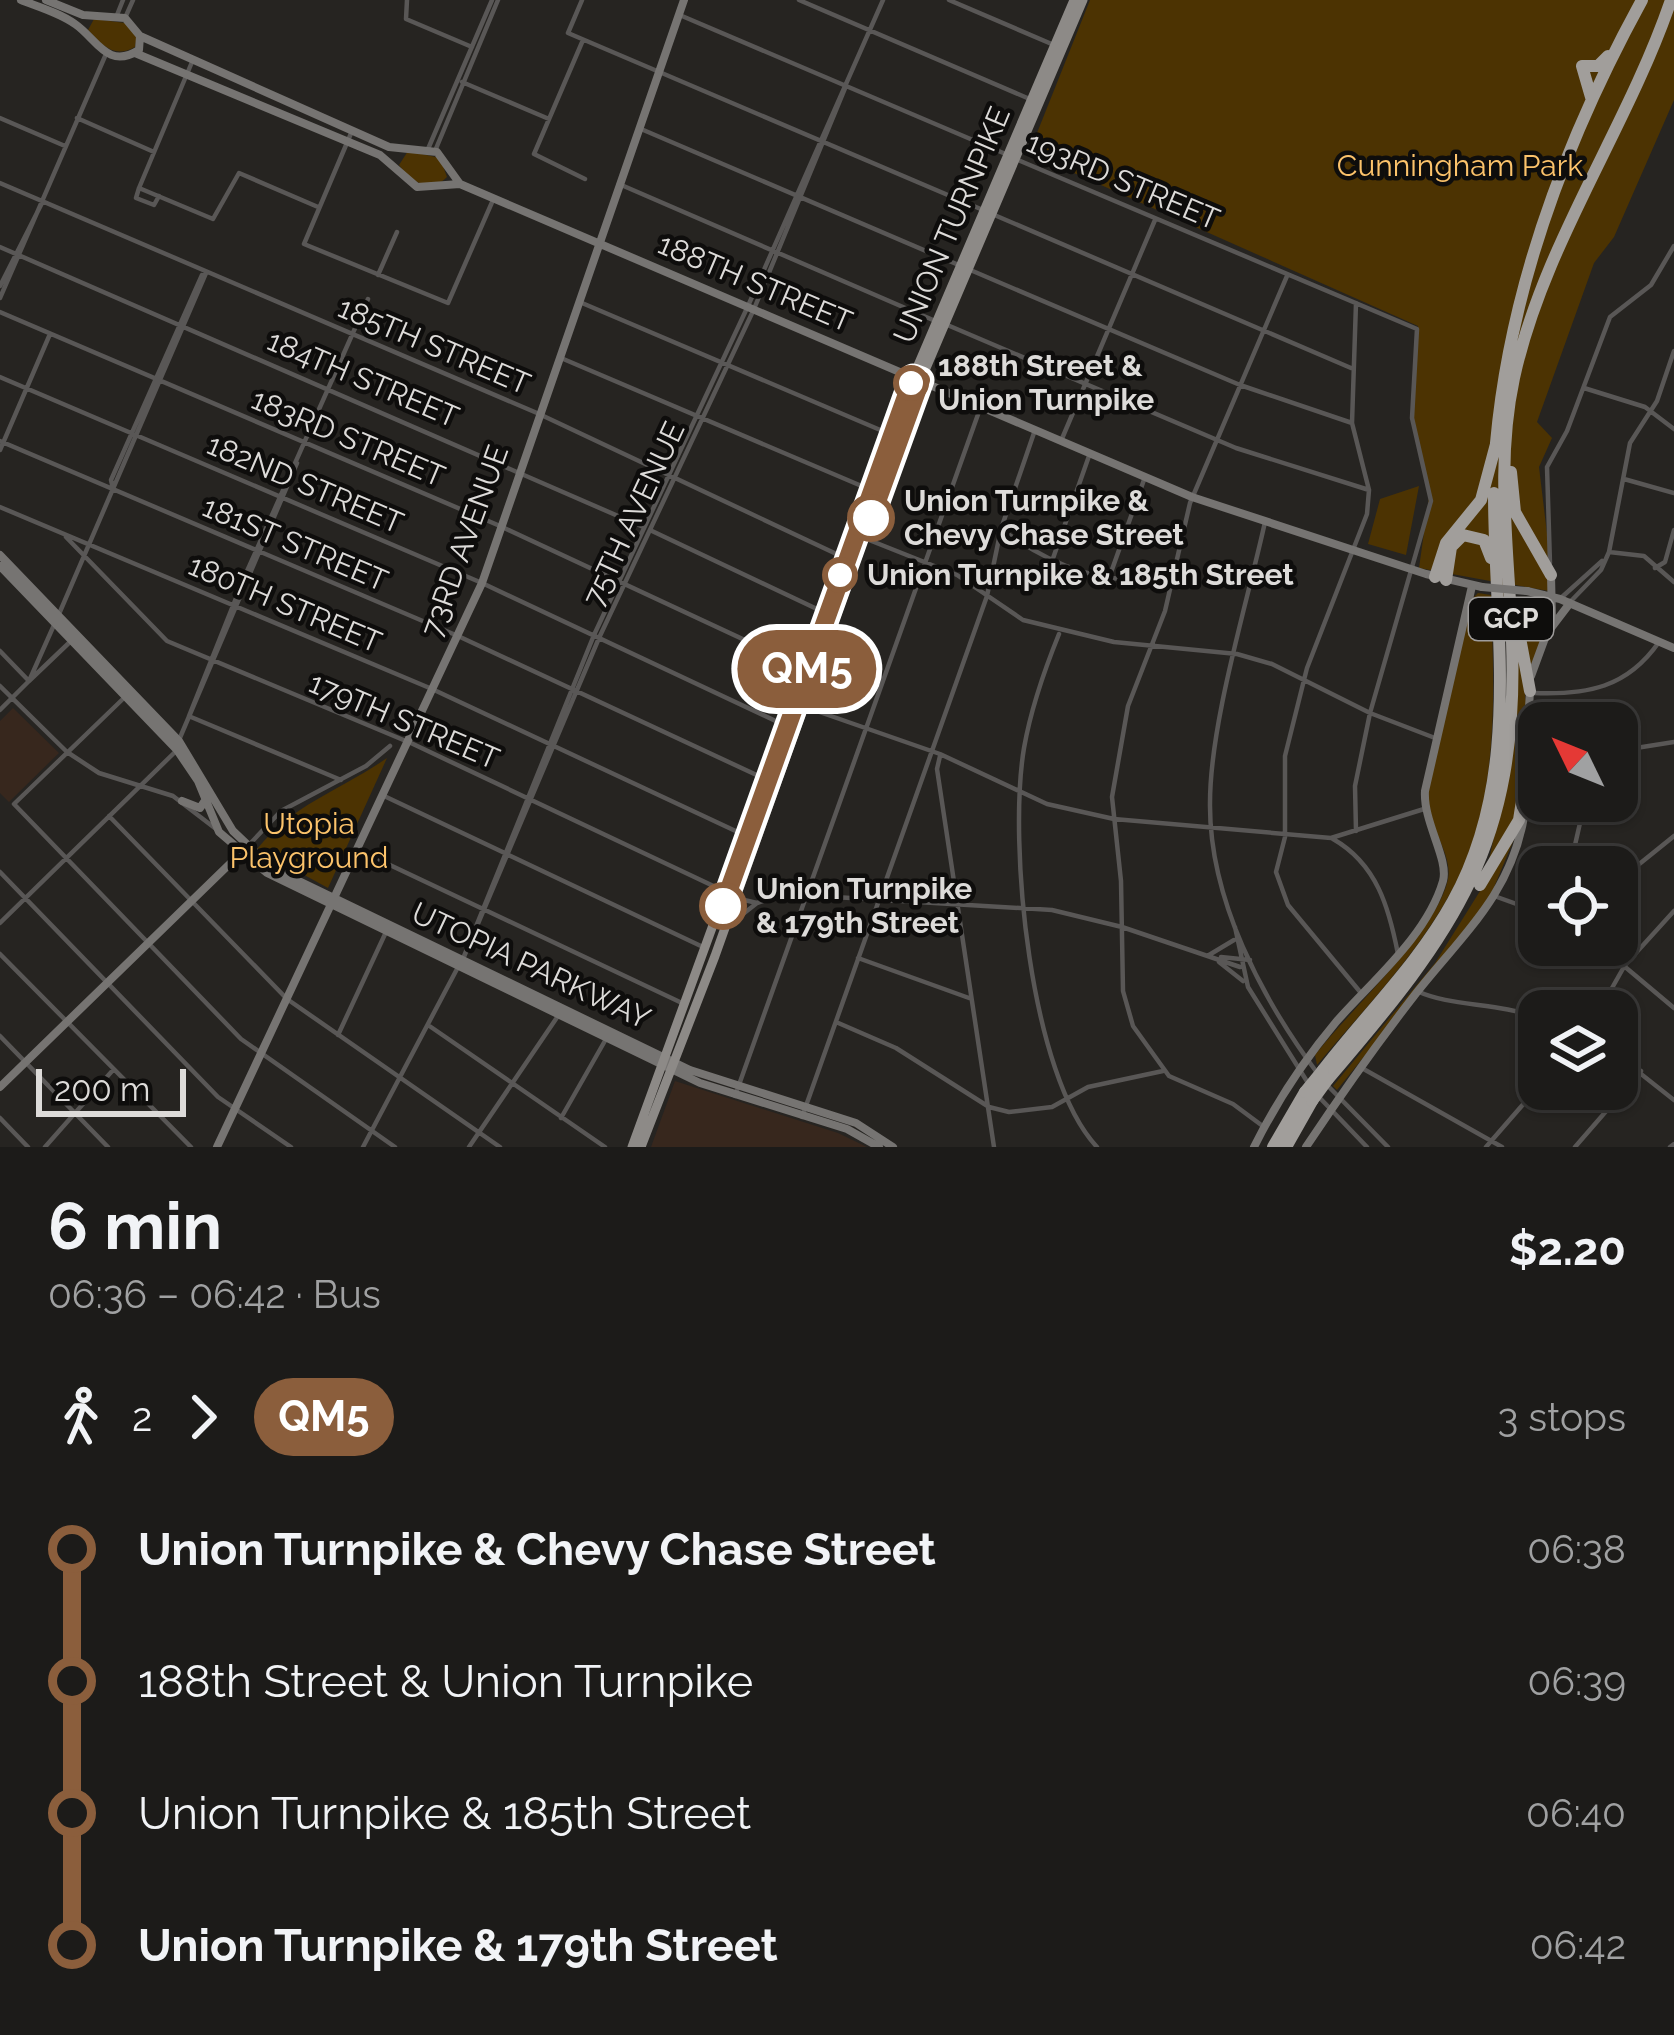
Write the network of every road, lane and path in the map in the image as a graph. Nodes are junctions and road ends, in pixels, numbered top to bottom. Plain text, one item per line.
1 (21, 0) edge
2 (46, 0) edge
3 (123, 0) edge
4 (133, 0) edge
5 (407, 0) edge
6 (495, 0) edge
7 (582, 0) edge
8 (684, 0) edge
9 (799, 0) edge
10 (883, 0) edge
11 (949, 0) edge
12 (1074, 0) edge
13 (1083, 0) edge
14 (1640, 0) edge
15 (1671, 0) edge
16 (92, 15) junction
17 (679, 15) junction
18 (121, 16) junction
19 (1674, 16) edge
20 (870, 30) junction
21 (86, 33) junction
22 (1625, 33) junction
23 (140, 36) junction
24 (583, 40) junction
25 (1054, 46) junction
26 (474, 48) junction
27 (106, 53) junction
28 (135, 53) junction
29 (1651, 54) junction
30 (192, 62) junction
31 (659, 72) junction
32 (188, 73) junction
33 (460, 81) junction
34 (846, 86) junction
35 (1032, 100) junction
36 (1590, 101) junction
37 (1628, 109) junction
38 (0, 118) edge
39 (77, 118) junction
40 (549, 119) junction
41 (639, 128) junction
42 (350, 136) junction
43 (822, 142) junction
44 (65, 146) junction
45 (405, 149) junction
46 (431, 150) junction
47 (1580, 151) dead end
48 (154, 152) junction
49 (1012, 157) junction
50 (1595, 159) dead end
51 (397, 164) junction
52 (451, 168) junction
53 (585, 179) dead end
54 (0, 183) edge
55 (460, 184) junction
56 (619, 184) junction
57 (442, 189) junction
58 (798, 196) junction
59 (494, 199) junction
60 (43, 201) junction
61 (1558, 203) dead end
62 (320, 208) junction
63 (1574, 210) dead end
64 (988, 212) junction
65 (1156, 218) junction
66 (397, 232) dead end
67 (597, 243) junction
68 (1674, 246) edge
69 (0, 247) edge
70 (775, 251) junction
71 (18, 255) junction
72 (1556, 256) junction
73 (964, 268) junction
74 (1531, 269) junction
75 (206, 271) junction
76 (379, 274) junction
77 (1132, 274) junction
78 (1288, 274) junction
79 (0, 286) edge
80 (0, 298) edge
81 (368, 299) dead end
82 (577, 301) junction
83 (1356, 303) junction
84 (751, 307) junction
85 (0, 312) edge
86 (941, 322) junction
87 (183, 324) junction
88 (1108, 329) junction
89 (1263, 331) junction
90 (50, 334) junction
91 (353, 334) junction
92 (1674, 351) edge
93 (557, 356) junction
94 (1519, 359) junction
95 (725, 363) junction
96 (1353, 369) junction
97 (0, 376) edge
98 (158, 379) junction
99 (917, 379) junction
100 (1085, 384) junction
101 (1240, 385) junction
102 (27, 388) junction
103 (330, 388) junction
104 (1584, 388) junction
105 (980, 406) junction
106 (1651, 412) junction
107 (537, 413) junction
108 (700, 417) junction
109 (1352, 423) junction
110 (1674, 428) edge
111 (1035, 430) junction
112 (135, 434) junction
113 (892, 434) junction
114 (1216, 440) junction
115 (1060, 441) junction
116 (306, 443) junction
117 (1496, 444) junction
118 (1, 445) edge
119 (1089, 454) junction
120 (518, 469) junction
121 (672, 476) junction
122 (1144, 477) junction
123 (1624, 479) junction
124 (1510, 484) junction
125 (112, 489) junction
126 (871, 490) junction
127 (1370, 490) junction
128 (1674, 493) edge
129 (282, 497) junction
130 (1192, 497) junction
131 (0, 506) edge
132 (1265, 522) junction
133 (500, 526) junction
134 (647, 528) junction
135 (1001, 530) junction
136 (1674, 530) edge
137 (64, 534) junction
138 (864, 538) junction
139 (89, 544) junction
140 (259, 552) junction
141 (1355, 552) junction
142 (0, 555) edge
143 (1608, 555) junction
144 (84, 556) junction
145 (846, 559) junction
146 (926, 560) junction
147 (1051, 564) junction
148 (0, 566) edge
149 (1655, 568) junction
150 (1412, 570) junction
151 (1551, 575) junction
152 (1109, 578) junction
153 (1441, 578) junction
154 (1674, 582) edge
155 (482, 583) junction
156 (622, 583) junction
157 (1173, 583) junction
158 (1477, 586) junction
159 (987, 596) junction
160 (1499, 599) junction
161 (1561, 600) junction
162 (235, 606) junction
163 (831, 616) junction
164 (57, 619) junction
165 (1550, 629) junction
166 (1060, 632) junction
167 (458, 636) junction
168 (596, 636) junction
169 (71, 640) junction
170 (1659, 642) junction
171 (1152, 644) junction
172 (1674, 648) edge
173 (0, 651) edge
174 (1238, 654) junction
175 (212, 661) junction
176 (807, 669) junction
177 (1304, 678) junction
178 (29, 681) junction
179 (0, 686) edge
180 (432, 689) junction
181 (574, 689) junction
182 (1530, 692) junction
183 (129, 693) junction
184 (12, 698) junction
185 (1530, 702) edge
186 (804, 706) junction
187 (0, 710) edge
188 (1370, 713) junction
189 (189, 716) junction
190 (787, 727) junction
191 (866, 728) junction
192 (1436, 738) junction
193 (406, 742) junction
194 (1674, 742) edge
195 (551, 744) junction
196 (178, 745) junction
197 (390, 746) dead end
198 (1638, 748) edge
199 (68, 752) junction
200 (932, 752) junction
201 (940, 754) junction
202 (925, 772) junction
203 (938, 778) junction
204 (340, 780) junction
205 (768, 780) junction
206 (138, 788) junction
207 (1019, 792) junction
208 (381, 795) junction
209 (529, 799) junction
210 (182, 801) junction
211 (204, 801) junction
212 (1424, 809) junction
213 (1518, 810) edge
214 (109, 816) junction
215 (1114, 819) junction
216 (1521, 822) edge
217 (1211, 830) junction
218 (1355, 831) junction
219 (219, 832) junction
220 (748, 836) junction
221 (1674, 836) edge
222 (1285, 837) junction
223 (1331, 838) junction
224 (356, 849) junction
225 (245, 850) junction
226 (506, 854) junction
227 (67, 858) junction
228 (1638, 865) edge
229 (0, 872) edge
230 (806, 894) junction
231 (732, 895) junction
232 (1497, 897) junction
233 (26, 898) junction
234 (879, 898) junction
235 (192, 902) junction
236 (331, 903) junction
237 (757, 903) junction
238 (956, 903) junction
239 (1518, 904) edge
240 (1025, 907) junction
241 (483, 909) junction
242 (1460, 909) junction
243 (1674, 911) edge
244 (1233, 916) junction
245 (0, 923) edge
246 (1122, 927) junction
247 (724, 929) junction
248 (1393, 929) junction
249 (388, 930) junction
250 (1410, 936) junction
251 (1237, 937) junction
252 (149, 944) junction
253 (708, 949) junction
254 (1638, 950) edge
255 (0, 954) edge
256 (1209, 955) junction
257 (1398, 955) junction
258 (858, 958) junction
259 (1250, 961) junction
260 (1240, 963) junction
261 (460, 964) junction
262 (1625, 966) edge
263 (108, 983) junction
264 (1248, 987) junction
265 (1418, 992) junction
266 (1361, 994) junction
267 (1674, 996) edge
268 (969, 998) junction
269 (287, 999) junction
270 (688, 1005) junction
271 (1671, 1006) edge
272 (1518, 1011) edge
273 (561, 1012) junction
274 (836, 1022) junction
275 (67, 1023) junction
276 (428, 1025) junction
277 (608, 1034) junction
278 (338, 1035) junction
279 (0, 1036) edge
280 (261, 1054) junction
281 (1307, 1059) junction
282 (26, 1062) junction
283 (668, 1063) junction
284 (1360, 1067) junction
285 (113, 1070) junction
286 (1163, 1071) junction
287 (1299, 1071) junction
288 (1640, 1071) joint
289 (1326, 1074) junction
290 (400, 1078) junction
291 (512, 1084) junction
292 (0, 1087) edge
293 (736, 1092) junction
294 (1309, 1096) junction
295 (1065, 1099) junction
296 (1339, 1099) junction
297 (1674, 1100) edge
298 (983, 1104) junction
299 (235, 1108) junction
300 (1518, 1110) edge
301 (1330, 1112) junction
302 (75, 1113) junction
303 (803, 1114) junction
304 (0, 1118) edge
305 (561, 1118) junction
306 (1264, 1127) junction
307 (371, 1131) junction
308 (478, 1132) junction
309 (1378, 1139) junction
310 (1489, 1144) edge
311 (28, 1147) edge
312 (45, 1147) edge
313 (108, 1147) edge
314 (191, 1147) edge
315 (217, 1147) edge
316 (291, 1147) edge
317 (363, 1147) edge
318 (395, 1147) edge
319 (469, 1147) edge
320 (500, 1147) edge
321 (604, 1147) edge
322 (636, 1147) edge
323 (879, 1147) edge
324 (893, 1147) edge
325 (994, 1147) edge
326 (1097, 1147) edge
327 (1254, 1147) edge
328 (1273, 1147) edge
329 (1286, 1147) edge
330 (1306, 1147) edge
331 (1369, 1147) edge
332 (1388, 1147) edge
333 (1502, 1147) edge
334 (1575, 1147) edge

1 - 21 street
2 - 16 street
3 - 18 street
4 - 18 street
5 - 26 street
6 - 26 street
7 - 24 street
8 - 17 street, 73RD AVENUE
9 - 20 street
10 - 20 street, 75TH AVENUE
11 - 25 street
12 - 25 main road, UNION TURNPIKE
13 - 49 main road, UNION TURNPIKE
14 - 22 highway
14 - 47 highway
15 - 29 highway, GCP
16 - 18 street
16 - 21 street
17 - 31 street, 73RD AVENUE
17 - 34 street, 193RD STREET
18 - 23 street
19 - 37 highway
20 - 34 street, 75TH AVENUE
20 - 35 street
21 - 27 street
22 - 36 highway, GCP
22 - 36 highway
23 - 28 street
23 - 30 street
24 - 31 street
24 - 40 street
25 - 35 main road, UNION TURNPIKE
26 - 33 street
27 - 28 street
27 - 39 street
28 - 32 street
29 - 37 highway, GCP
29 - 50 highway
30 - 32 street
30 - 42 street
31 - 41 street, 73RD AVENUE
31 - 43 street
32 - 42 street
32 - 48 street
33 - 40 street
33 - 46 street
34 - 43 street, 75TH AVENUE
34 - 49 street, 193RD STREET
35 - 49 main road, UNION TURNPIKE
36 - 74 highway, GCP
37 - 72 highway, GCP
38 - 44 street
39 - 44 street
39 - 48 street
40 - 53 street
41 - 56 street, 73RD AVENUE
41 - 58 street
42 - 45 street
42 - 51 street
42 - 62 street
43 - 58 street, 75TH AVENUE
43 - 64 street
44 - 60 street
45 - 46 street
45 - 51 street
46 - 52 street
48 - 62 street
49 - 64 main road, UNION TURNPIKE
49 - 65 street, 193RD STREET
51 - 57 street
52 - 55 street
52 - 57 street
54 - 60 street, 185TH STREET
55 - 57 street
55 - 59 street, 188TH STREET
56 - 67 street, 73RD AVENUE
56 - 70 street
58 - 70 street, 75TH AVENUE
58 - 73 street
59 - 67 street, 188TH STREET
59 - 76 street
60 - 71 street
60 - 75 street, 185TH STREET
61 - 74 highway
62 - 76 street
63 - 72 highway
64 - 73 main road, UNION TURNPIKE
64 - 77 street
65 - 77 street
65 - 78 street, 193RD STREET
66 - 76 street
67 - 82 street, 73RD AVENUE
67 - 84 street, 188TH STREET
68 - 104 street
69 - 71 street, 184TH STREET
70 - 84 street, 75TH AVENUE
70 - 86 street
71 - 79 street
71 - 80 street
71 - 87 street, 184TH STREET
72 - 94 highway, GCP
73 - 86 main road, UNION TURNPIKE
73 - 88 street
74 - 117 highway, GCP
75 - 87 street
75 - 91 street, 185TH STREET
77 - 88 street
77 - 89 street
78 - 83 street, 193RD STREET
78 - 89 street
81 - 91 street
82 - 93 street, 73RD AVENUE
82 - 95 street
83 - 96 street
83 - 150 street, 193RD STREET
84 - 95 street, 75TH AVENUE
84 - 99 street, 188TH STREET
85 - 90 street, 183RD STREET
86 - 99 main road, UNION TURNPIKE
86 - 100 street
87 - 98 street
87 - 103 street, 184TH STREET
88 - 100 street
88 - 101 street
89 - 96 street
89 - 101 street
90 - 98 street, 183RD STREET
90 - 102 street
91 - 103 street
91 - 107 street, 185TH STREET
92 - 106 street
93 - 107 street, 73RD AVENUE
93 - 108 street
94 - 124 highway
94 - 242 highway, GCP
95 - 108 street, 75TH AVENUE
95 - 113 street
96 - 109 street
97 - 102 street, 182ND STREET
98 - 112 street
98 - 116 street, 183RD STREET
99 - 105 street, 188TH STREET
99 - 113 main road, UNION TURNPIKE
99 - 138 main road, UNION TURNPIKE
100 - 114 street
100 - 115 street
101 - 109 street
101 - 114 street
102 - 112 street, 182ND STREET
102 - 118 street
103 - 116 street
103 - 120 street, 184TH STREET
104 - 106 street
104 - 151 street
105 - 111 street, 188TH STREET
105 - 146 street
106 - 110 street
106 - 123 street
107 - 120 street, 73RD AVENUE
107 - 121 street, 185TH STREET
108 - 121 street, 75TH AVENUE
108 - 126 street
109 - 127 street
111 - 115 street, 188TH STREET
111 - 135 street
112 - 125 street
112 - 129 street, 182ND STREET
113 - 126 main road, UNION TURNPIKE
114 - 127 street
114 - 130 street
115 - 119 street, 188TH STREET
116 - 129 street
116 - 133 street, 183RD STREET
117 - 153 highway
117 - 160 highway, GCP
118 - 125 street, 181ST STREET
119 - 122 street, 188TH STREET
119 - 147 street
120 - 133 street, 73RD AVENUE
120 - 134 street, 184TH STREET
121 - 134 street, 75TH AVENUE
121 - 145 street, 185TH STREET
122 - 130 street, 188TH STREET
122 - 152 street
123 - 128 street
123 - 143 street
124 - 151 highway
124 - 182 highway
125 - 139 street
125 - 140 street, 181ST STREET
126 - 145 main road, UNION TURNPIKE
127 - 141 street
129 - 140 street
129 - 155 street, 182ND STREET
130 - 132 street, 188TH STREET
130 - 157 street
131 - 137 street, 180TH STREET
132 - 141 street, 188TH STREET
132 - 174 street
133 - 155 street, 73RD AVENUE
133 - 156 street, 183RD STREET
134 - 156 street, 75TH AVENUE
134 - 163 street, 184TH STREET
135 - 147 street
135 - 159 street
136 - 149 street
137 - 139 street, 180TH STREET
137 - 144 street, 179TH STREET
138 - 146 street
138 - 163 main road, UNION TURNPIKE
139 - 144 street
139 - 162 street, 180TH STREET
140 - 162 street
140 - 167 street, 181ST STREET
141 - 150 street, 188TH STREET
141 - 177 street
142 - 164 street, UTOPIA PARKWAY
143 - 149 street
143 - 161 street
144 - 164 street
144 - 175 street, 179TH STREET
145 - 163 main road, UNION TURNPIKE
146 - 159 street
146 - 191 street
147 - 152 street
148 - 164 street, UTOPIA PARKWAY
149 - 154 street
150 - 153 street, 188TH STREET
150 - 188 street
151 - 161 street
152 - 157 street
153 - 158 street, 188TH STREET
153 - 160 highway
155 - 167 street, 73RD AVENUE
155 - 168 street, 182ND STREET
156 - 168 street, 75TH AVENUE
156 - 176 street, 183RD STREET
157 - 171 street
158 - 161 street, bridge
158 - 192 street
159 - 166 street
159 - 200 street
160 - 289 highway, GCP
161 - 165 street
161 - 165 street
161 - 170 street
162 - 175 street
162 - 180 street, 180TH STREET
163 - 176 main road, UNION TURNPIKE
163 - 186 main road, UNION TURNPIKE
164 - 169 street, UTOPIA PARKWAY
164 - 178 street
164 - 183 street, UTOPIA PARKWAY
165 - 182 street
166 - 171 street
166 - 207 street
167 - 180 street, 73RD AVENUE
167 - 181 street, 181ST STREET
168 - 181 street, 75TH AVENUE
168 - 190 street, 182ND STREET
169 - 178 street
169 - 183 street, UTOPIA PARKWAY
170 - 172 street
170 - 182 street
171 - 174 street
171 - 215 street
173 - 178 street
174 - 177 street
174 - 217 street
175 - 189 street
175 - 193 street, 179TH STREET
176 - 190 main road, UNION TURNPIKE
177 - 188 street
177 - 222 street
178 - 184 street
179 - 184 street
180 - 193 street, 73RD AVENUE
180 - 195 street, 180TH STREET
181 - 195 street, 75TH AVENUE
181 - 205 street, 181ST STREET
182 - 185 street
183 - 196 street, UTOPIA PARKWAY
183 - 199 street
184 - 187 street
184 - 199 street
186 - 191 street
186 - 231 main road, UNION TURNPIKE
188 - 192 street
188 - 218 street
189 - 196 street
189 - 204 street
190 - 205 main road, UNION TURNPIKE
191 - 200 street
191 - 230 street
192 - 212 street
193 - 208 street, 73RD AVENUE
193 - 209 street, 179TH STREET
194 - 198 street
195 - 209 street, 75TH AVENUE
195 - 220 street, 180TH STREET
196 - 206 street
196 - 211 street, UTOPIA PARKWAY
196 - 225 street, UTOPIA PARKWAY
197 - 204 street
199 - 206 street
199 - 227 street
200 - 201 street
200 - 202 street
201 - 203 street
201 - 207 street
202 - 203 street
202 - 234 street
203 - 238 street
204 - 225 street
205 - 220 main road, UNION TURNPIKE
206 - 210 street
206 - 214 street
207 - 215 street
207 - 240 street
208 - 224 street, 73RD AVENUE
208 - 226 street
209 - 226 street, 75TH AVENUE
209 - 231 street, 179TH STREET
210 - 211 street
210 - 219 street
211 - 219 street, UTOPIA PARKWAY
212 - 218 street
212 - 250 street
213 - 242 highway
214 - 227 street
214 - 235 street
215 - 217 street
215 - 246 street
216 - 232 street
217 - 222 street
217 - 244 street
218 - 223 street
219 - 225 street, UTOPIA PARKWAY
220 - 231 main road, UNION TURNPIKE
221 - 228 street
222 - 223 street
222 - 266 street
223 - 248 street
224 - 236 street, 73RD AVENUE
224 - 241 street
225 - 235 street
225 - 236 street, UTOPIA PARKWAY
226 - 241 street, 75TH AVENUE
226 - 253 street
227 - 233 street
227 - 252 street
229 - 233 street
230 - 234 street
230 - 237 street
230 - 293 street
231 - 237 street, 179TH STREET
231 - 247 main road, UNION TURNPIKE
231 - 253 main road, UNION TURNPIKE
232 - 239 street
232 - 265 street
233 - 245 street
233 - 263 street
234 - 238 street
234 - 258 street
235 - 252 street
235 - 269 street
236 - 249 street, UTOPIA PARKWAY
236 - 269 street, 73RD AVENUE
237 - 247 street
238 - 240 street
238 - 268 street
240 - 246 street
240 - 295 street
241 - 261 street, 75TH AVENUE
241 - 270 street
242 - 289 highway, GCP
243 - 254 street
244 - 251 street
244 - 259 street
246 - 256 street
246 - 286 street
247 - 283 main road, UNION TURNPIKE
248 - 250 street
248 - 257 street
249 - 261 street, UTOPIA PARKWAY
249 - 278 street
250 - 257 street
251 - 256 street
251 - 260 street
252 - 263 street
252 - 280 street
253 - 270 main road, UNION TURNPIKE
255 - 275 street
256 - 260 street
256 - 264 street
257 - 266 street
258 - 268 street
258 - 274 street
259 - 260 street
259 - 281 street
260 - 264 street
261 - 273 street, UTOPIA PARKWAY
261 - 276 street, 75TH AVENUE
262 - 271 street
263 - 275 street
263 - 299 street
264 - 287 street
265 - 272 street
265 - 284 street
266 - 281 street
267 - 271 street
268 - 298 street
269 - 278 street
269 - 280 street, 73RD AVENUE
270 - 283 main road, UNION TURNPIKE
273 - 277 street, UTOPIA PARKWAY
273 - 291 street
274 - 298 street
274 - 303 street
275 - 282 street
275 - 285 street
276 - 290 street, 75TH AVENUE
276 - 291 street
277 - 283 street, UTOPIA PARKWAY
277 - 305 street
278 - 290 street
279 - 282 street
280 - 299 street, 73RD AVENUE
280 - 307 street
281 - 287 street
281 - 296 street
282 - 292 street
282 - 302 street
283 - 293 street, UTOPIA PARKWAY
283 - 322 main road, UNION TURNPIKE
284 - 296 street
284 - 310 street
285 - 302 street
285 - 314 street
286 - 295 street
286 - 306 street
287 - 301 street
287 - 306 street
288 - 297 street
288 - 334 street
289 - 294 highway, GCP, bridge
290 - 307 street, 75TH AVENUE
290 - 308 street
291 - 305 street
291 - 308 street
293 - 303 street, UTOPIA PARKWAY
294 - 328 highway, GCP
294 - 329 highway, GCP
295 - 298 street
295 - 326 street
296 - 301 street
296 - 309 street
298 - 325 street
299 - 315 street, 73RD AVENUE
299 - 316 street
300 - 310 street
301 - 330 street
301 - 331 street
302 - 312 street
302 - 313 street
303 - 323 street, UTOPIA PARKWAY
303 - 324 street, UTOPIA PARKWAY
304 - 311 street
305 - 321 street
306 - 327 street
307 - 317 street, 75TH AVENUE
307 - 318 street
308 - 319 street
308 - 320 street
309 - 331 street
309 - 332 street
310 - 333 street

